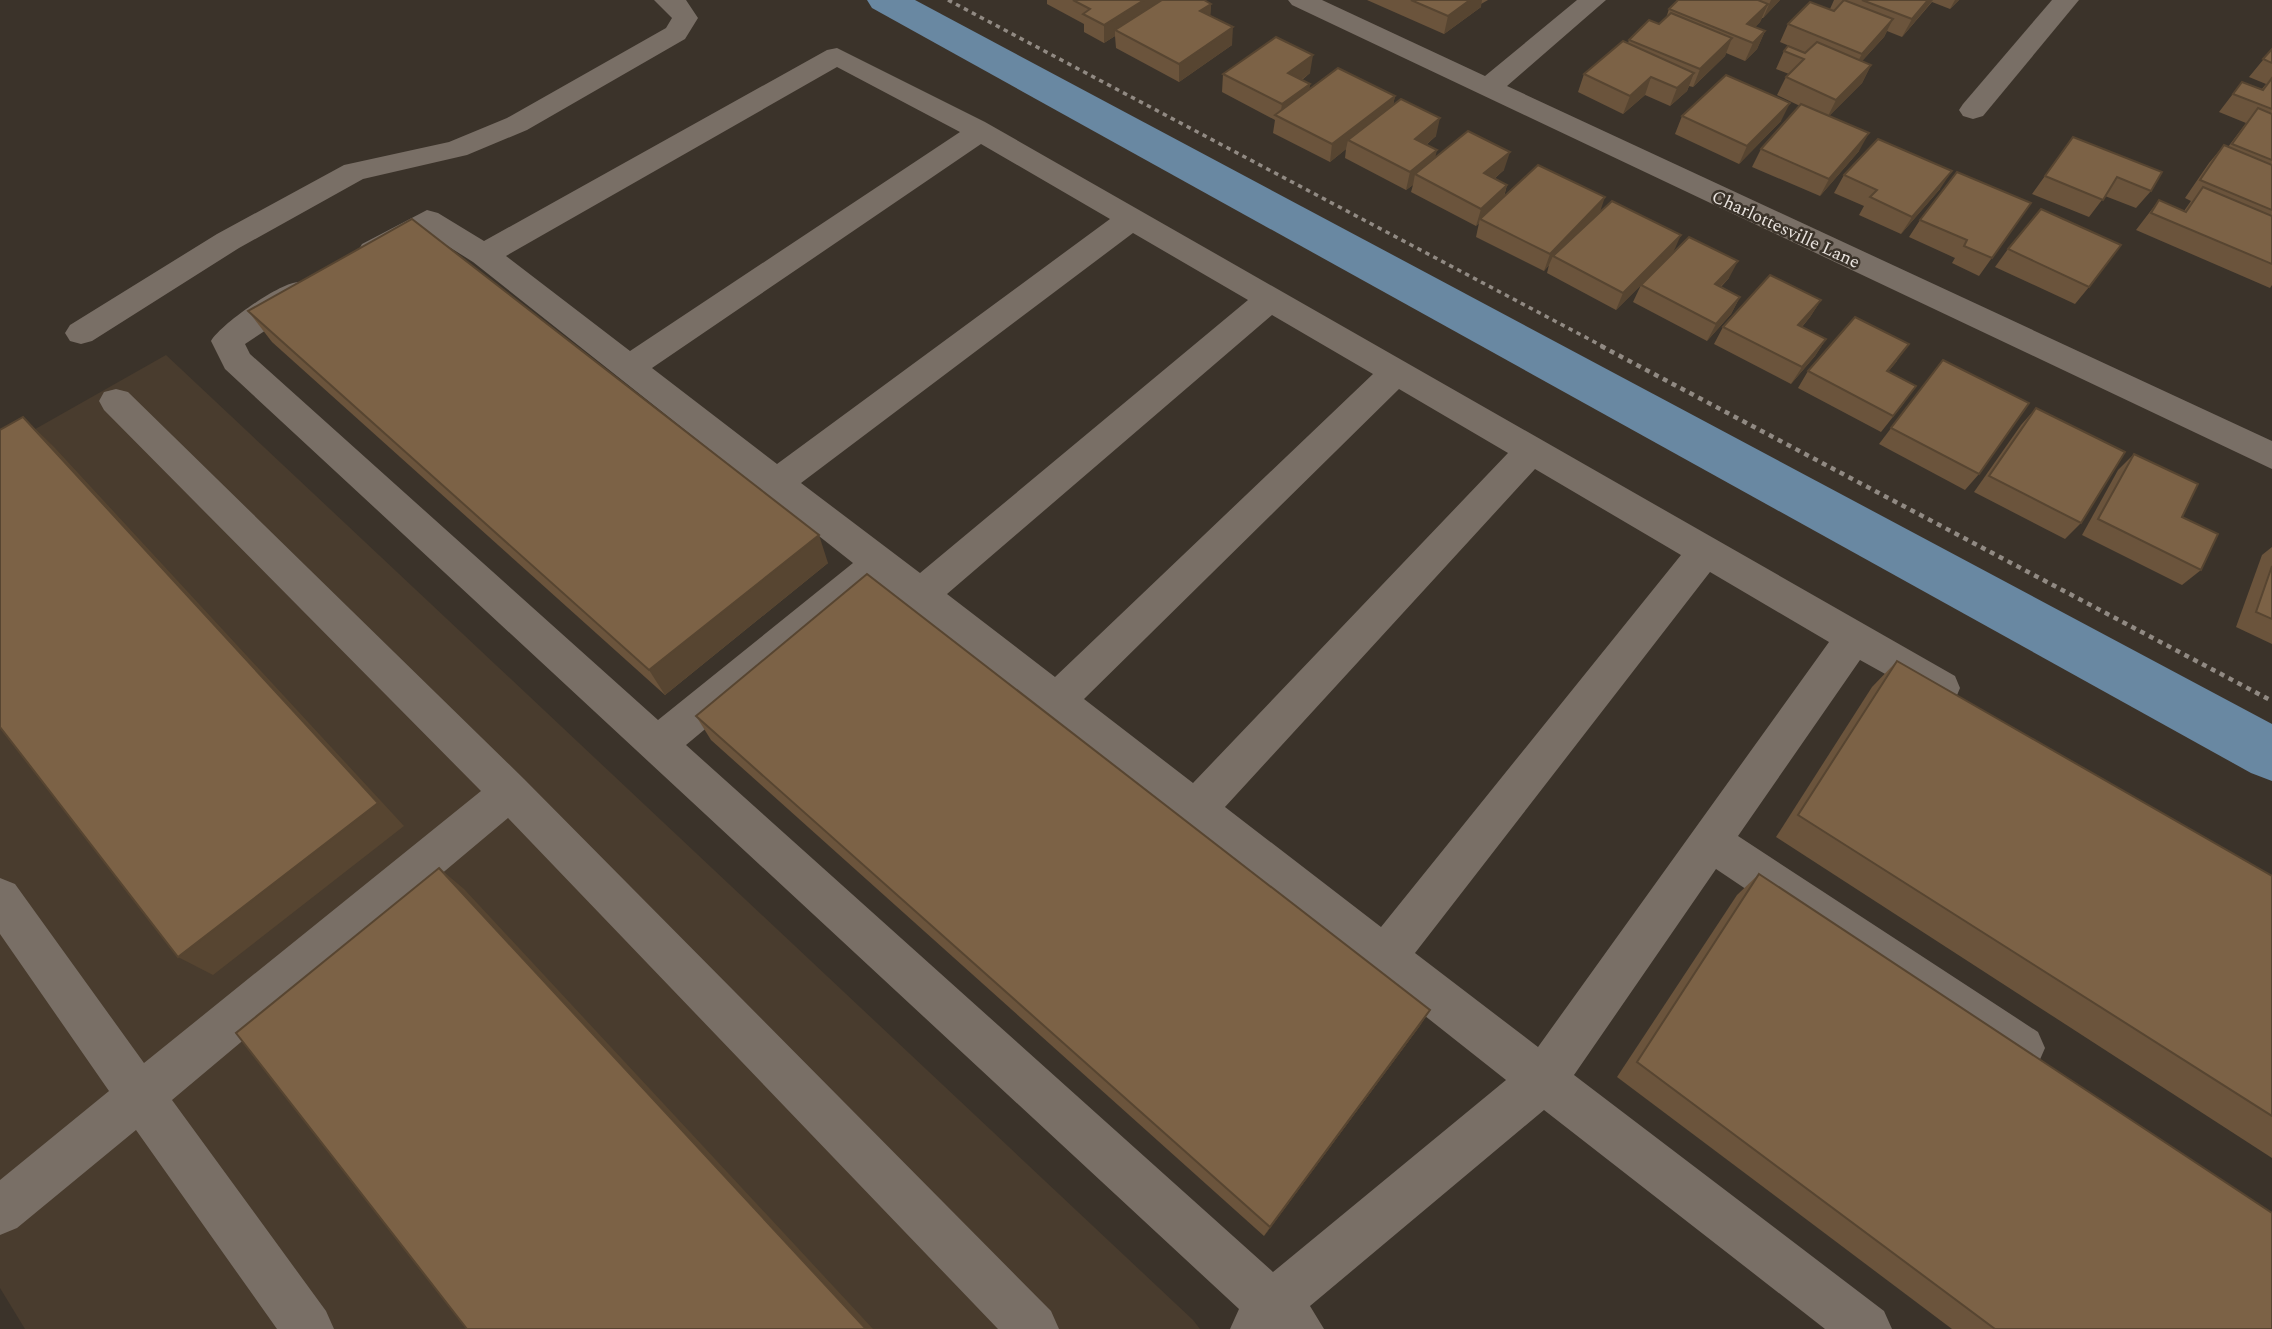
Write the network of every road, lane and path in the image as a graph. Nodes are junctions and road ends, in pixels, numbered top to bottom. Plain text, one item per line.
1 (667, 0) edge
2 (948, 0) edge
3 (1301, 0) edge
4 (1593, 0) edge
5 (2066, 0) edge
6 (1486, 89) junction
7 (1973, 110) dead end
8 (980, 131) junction
9 (1131, 219) junction
10 (484, 255) junction
11 (1270, 299) junction
12 (81, 333) dead end
13 (629, 368) junction
14 (1396, 372) junction
15 (116, 401) dead end
16 (1531, 450) junction
17 (2272, 456) edge
18 (776, 483) junction
19 (1705, 551) junction
20 (878, 563) junction
21 (920, 595) junction
22 (1854, 637) junction
23 (1056, 701) junction
24 (2272, 701) edge
25 (1973, 707) edge
26 (658, 744) junction
27 (510, 792) junction
28 (1196, 809) junction
29 (1711, 842) junction
30 (0, 898) edge
31 (1385, 956) junction
32 (2054, 1069) edge
33 (1544, 1080) junction
34 (140, 1096) junction
35 (0, 1211) edge
36 (1275, 1321) edge
37 (308, 1329) edge
38 (1033, 1329) edge
39 (1866, 1329) edge

1 - 12 street
2 - 24 path
3 - 6 street, Charlottesville Lane
4 - 6 street
5 - 7 street
6 - 17 street, Charlottesville Lane
8 - 9 street
8 - 10 street
8 - 13 street
9 - 11 street
9 - 18 street
10 - 13 street
10 - 26 street
11 - 14 street
11 - 21 street
13 - 18 street
14 - 16 street
14 - 23 street
15 - 27 street
16 - 19 street
16 - 28 street
18 - 20 street
19 - 22 street
19 - 31 street
20 - 21 street
20 - 26 street
21 - 23 street
22 - 25 street
22 - 29 street
23 - 28 street
26 - 36 street
27 - 34 street
27 - 38 street
28 - 31 street
29 - 32 street
29 - 33 street
30 - 34 street
31 - 33 street
33 - 36 street
33 - 39 street
34 - 35 street
34 - 37 street

